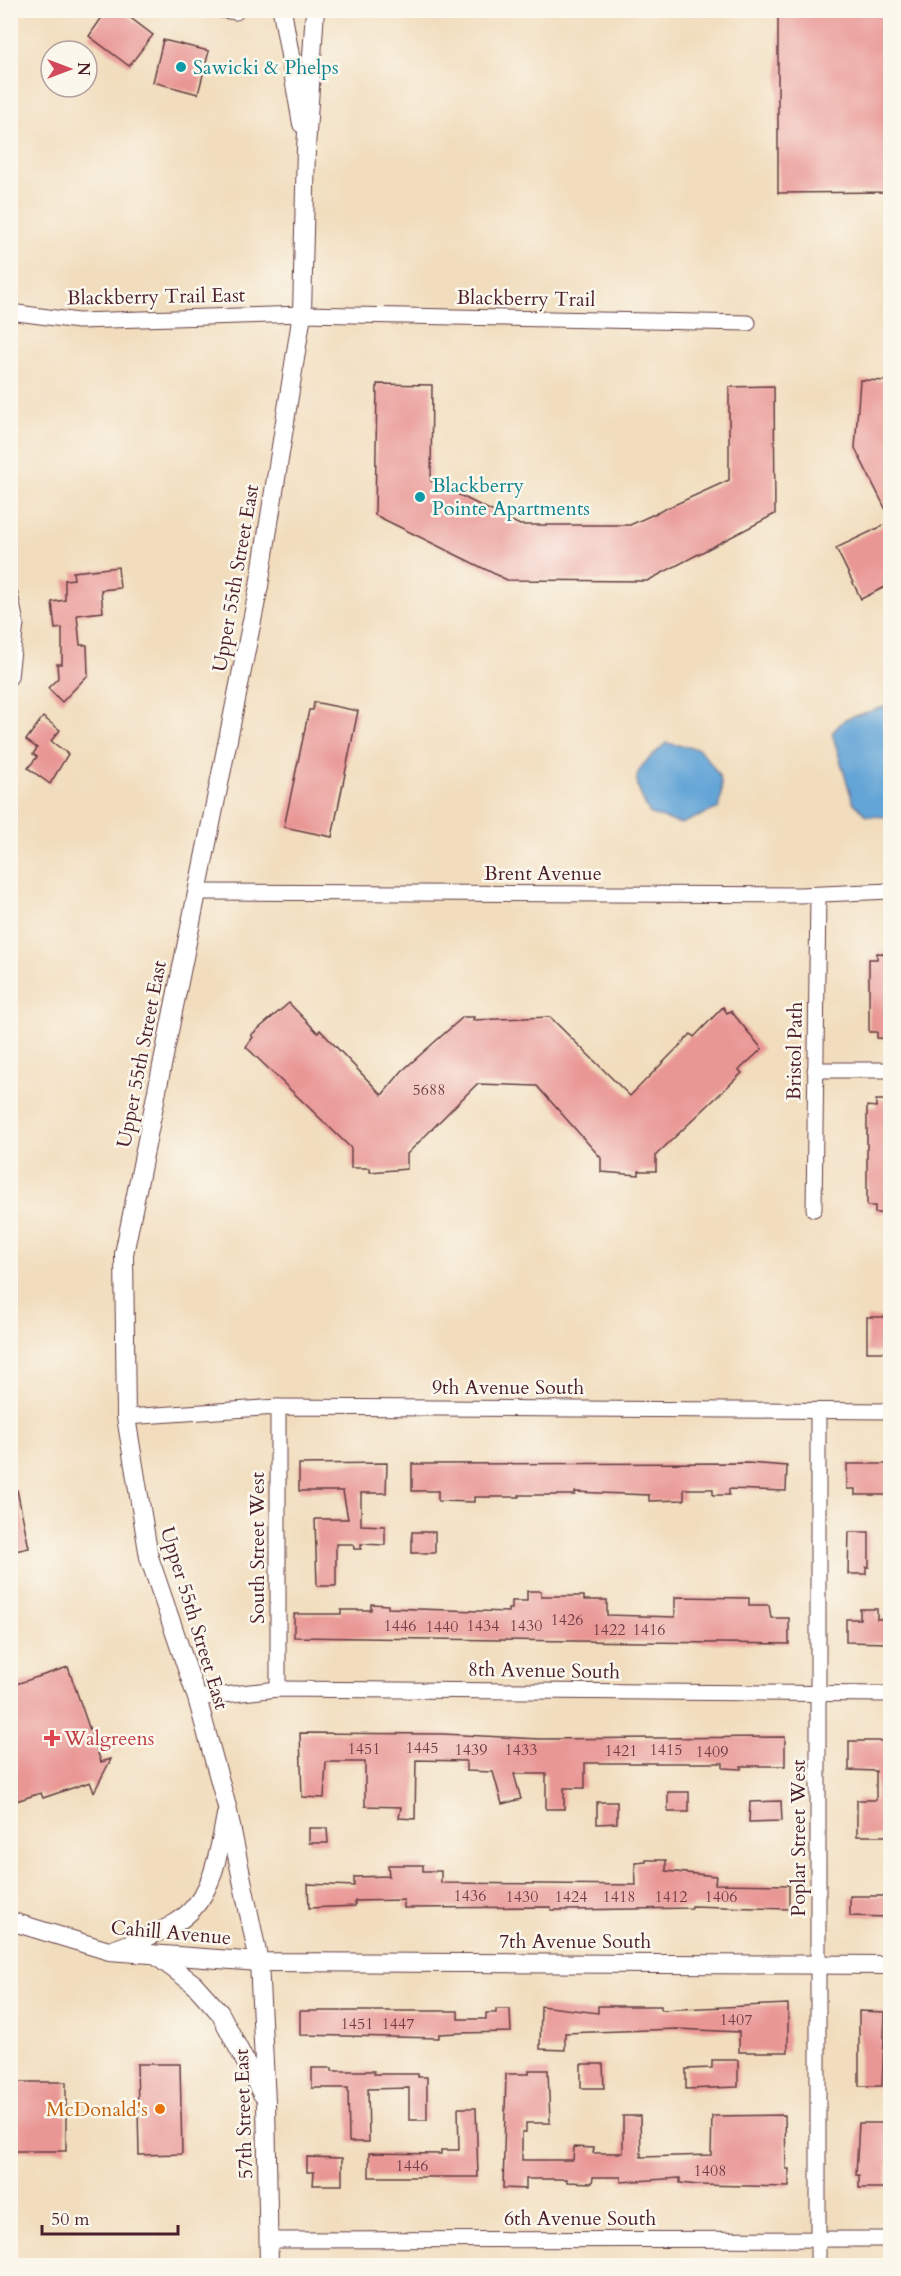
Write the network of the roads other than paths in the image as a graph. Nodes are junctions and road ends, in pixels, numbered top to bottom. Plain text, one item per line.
1 (282, 10) edge
2 (315, 10) edge
3 (306, 147) junction
4 (10, 312) edge
5 (302, 314) junction
6 (748, 323) dead end
7 (10, 594) edge
8 (10, 676) edge
9 (891, 891) edge
10 (196, 892) junction
11 (818, 895) junction
12 (815, 1070) junction
13 (891, 1070) edge
14 (814, 1209) dead end
15 (278, 1407) junction
16 (818, 1410) junction
17 (891, 1412) edge
18 (126, 1417) junction
19 (278, 1689) junction
20 (819, 1694) junction
21 (891, 1694) edge
22 (197, 1698) junction
23 (227, 1807) junction
24 (10, 1921) edge
25 (109, 1952) junction
26 (155, 1955) junction
27 (259, 1962) junction
28 (820, 1965) junction
29 (891, 1965) edge
30 (266, 2102) junction
31 (819, 2238) junction
32 (891, 2239) edge
33 (269, 2240) junction
34 (269, 2265) edge
35 (818, 2265) edge

1 - 3 street, Upper 55th Street East
2 - 3 street, Upper 55th Street East
3 - 5 street, Upper 55th Street East
4 - 5 street, Blackberry Trail East
5 - 6 street, Blackberry Trail
5 - 10 street, Upper 55th Street East
7 - 8 street
9 - 11 street, Brent Avenue
10 - 11 street, Brent Avenue
10 - 18 street, Upper 55th Street East
11 - 12 street, Bristol Path
12 - 13 street
12 - 14 street, Bristol Path
15 - 16 street, 9th Avenue South
15 - 18 street, 9th Avenue South
15 - 19 street, South Street West
16 - 17 street, 9th Avenue South
16 - 20 street, Poplar Street West
18 - 22 street, Upper 55th Street East
19 - 20 street, 8th Avenue South
19 - 22 street, 8th Avenue South
20 - 21 street, 8th Avenue South
20 - 28 street, Poplar Street West
22 - 23 street, Upper 55th Street East
23 - 25 street
23 - 27 street, Upper 55th Street East
24 - 25 street, Cahill Avenue
25 - 26 street, Cahill Avenue
26 - 27 street, Cahill Avenue
26 - 30 street
27 - 28 street, 7th Avenue South
27 - 30 street, 57th Street East
28 - 29 street, 7th Avenue South
28 - 31 street, Poplar Street West
30 - 33 street, 57th Street East
31 - 32 street, 6th Avenue South
31 - 33 street, 6th Avenue South
31 - 35 street, Poplar Street West
33 - 34 street, 57th Street East

